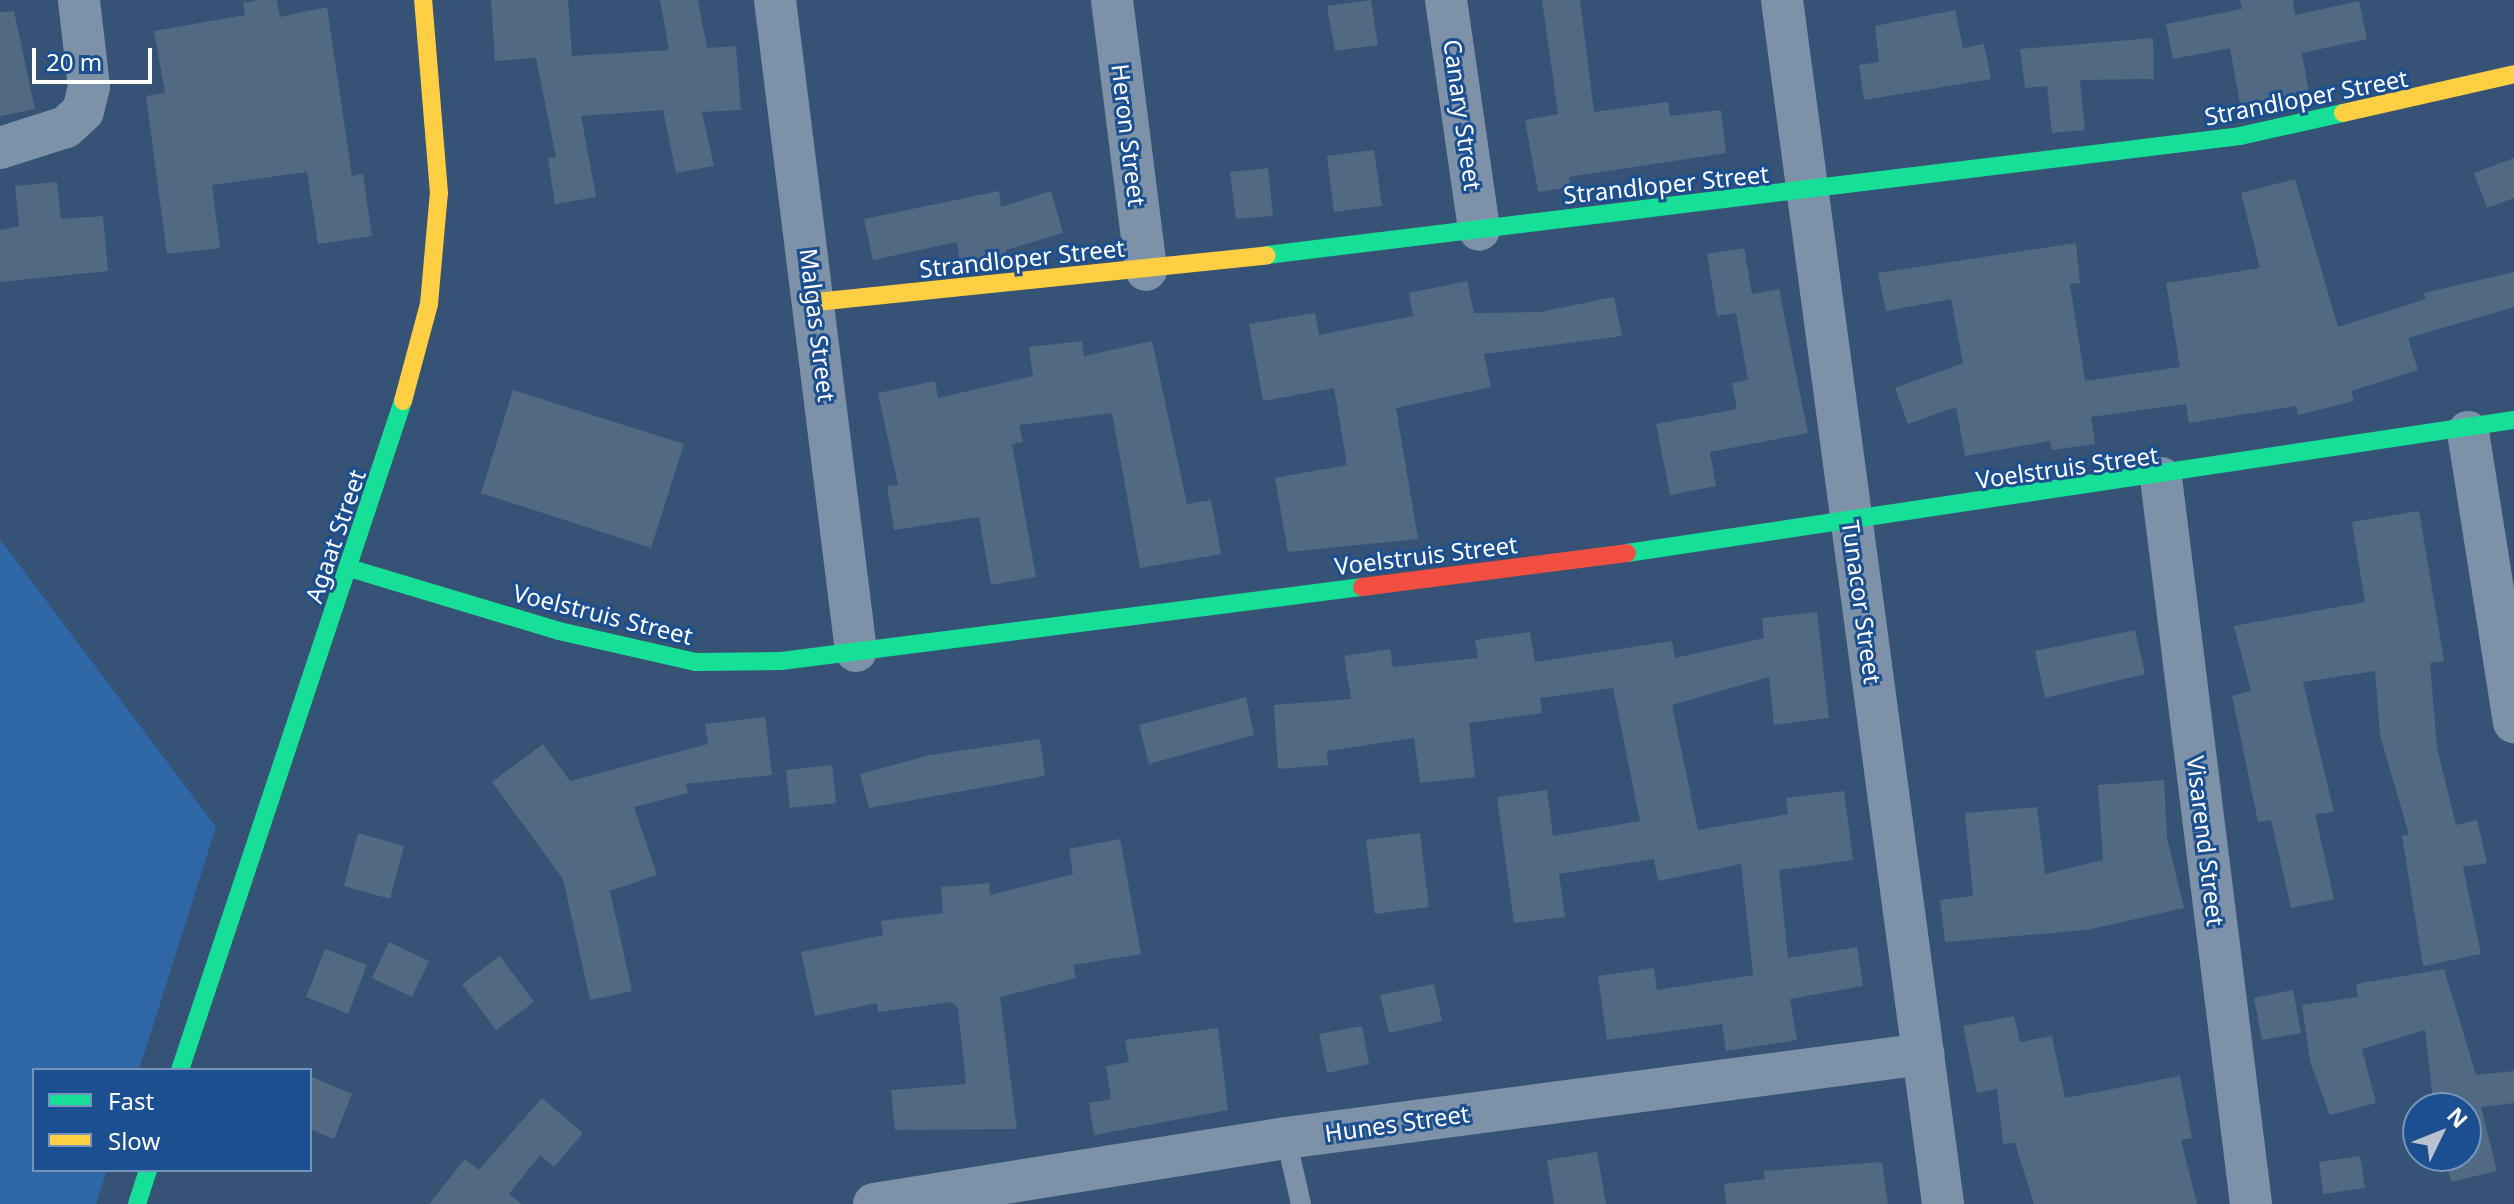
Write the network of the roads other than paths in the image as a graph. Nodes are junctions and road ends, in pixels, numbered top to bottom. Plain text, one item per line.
1 (79, 0) edge
2 (423, 0) edge
3 (775, 0) edge
4 (1112, 0) edge
5 (1446, 0) edge
6 (1782, 0) edge
7 (2514, 74) edge
8 (0, 148) edge
9 (1805, 193) junction
10 (1479, 230) junction
11 (1146, 270) junction
12 (816, 302) junction
13 (2514, 420) edge
14 (2468, 432) junction
15 (2161, 478) junction
16 (1852, 524) junction
17 (349, 568) junction
18 (856, 651) junction
19 (2514, 722) edge
20 (1923, 1054) junction
21 (181, 1068) edge
22 (1286, 1138) junction
23 (147, 1172) edge
24 (137, 1204) edge
25 (874, 1204) edge
26 (1301, 1204) edge
27 (1943, 1204) edge
28 (2251, 1204) edge

1 - 8 street
2 - 17 street, Agaat Street
3 - 12 street, Malgas Street
4 - 11 street, Heron Street
5 - 10 street, Canary Street
6 - 9 street, Tunacor Street
7 - 9 street, Strandloper Street
9 - 10 street, Strandloper Street
9 - 16 street, Tunacor Street
10 - 11 street, Strandloper Street
11 - 12 street, Strandloper Street
12 - 18 street, Malgas Street
13 - 14 street, Voelstruis Street
14 - 15 street, Voelstruis Street
14 - 19 street
15 - 16 street, Voelstruis Street
15 - 28 street, Visarend Street
16 - 18 street, Voelstruis Street
16 - 20 street, Tunacor Street
17 - 18 street, Voelstruis Street
17 - 21 street, Agaat Street
20 - 22 street, Hunes Street
20 - 27 street, Tunacor Street
22 - 25 street, Hunes Street
22 - 26 lane
23 - 24 street

